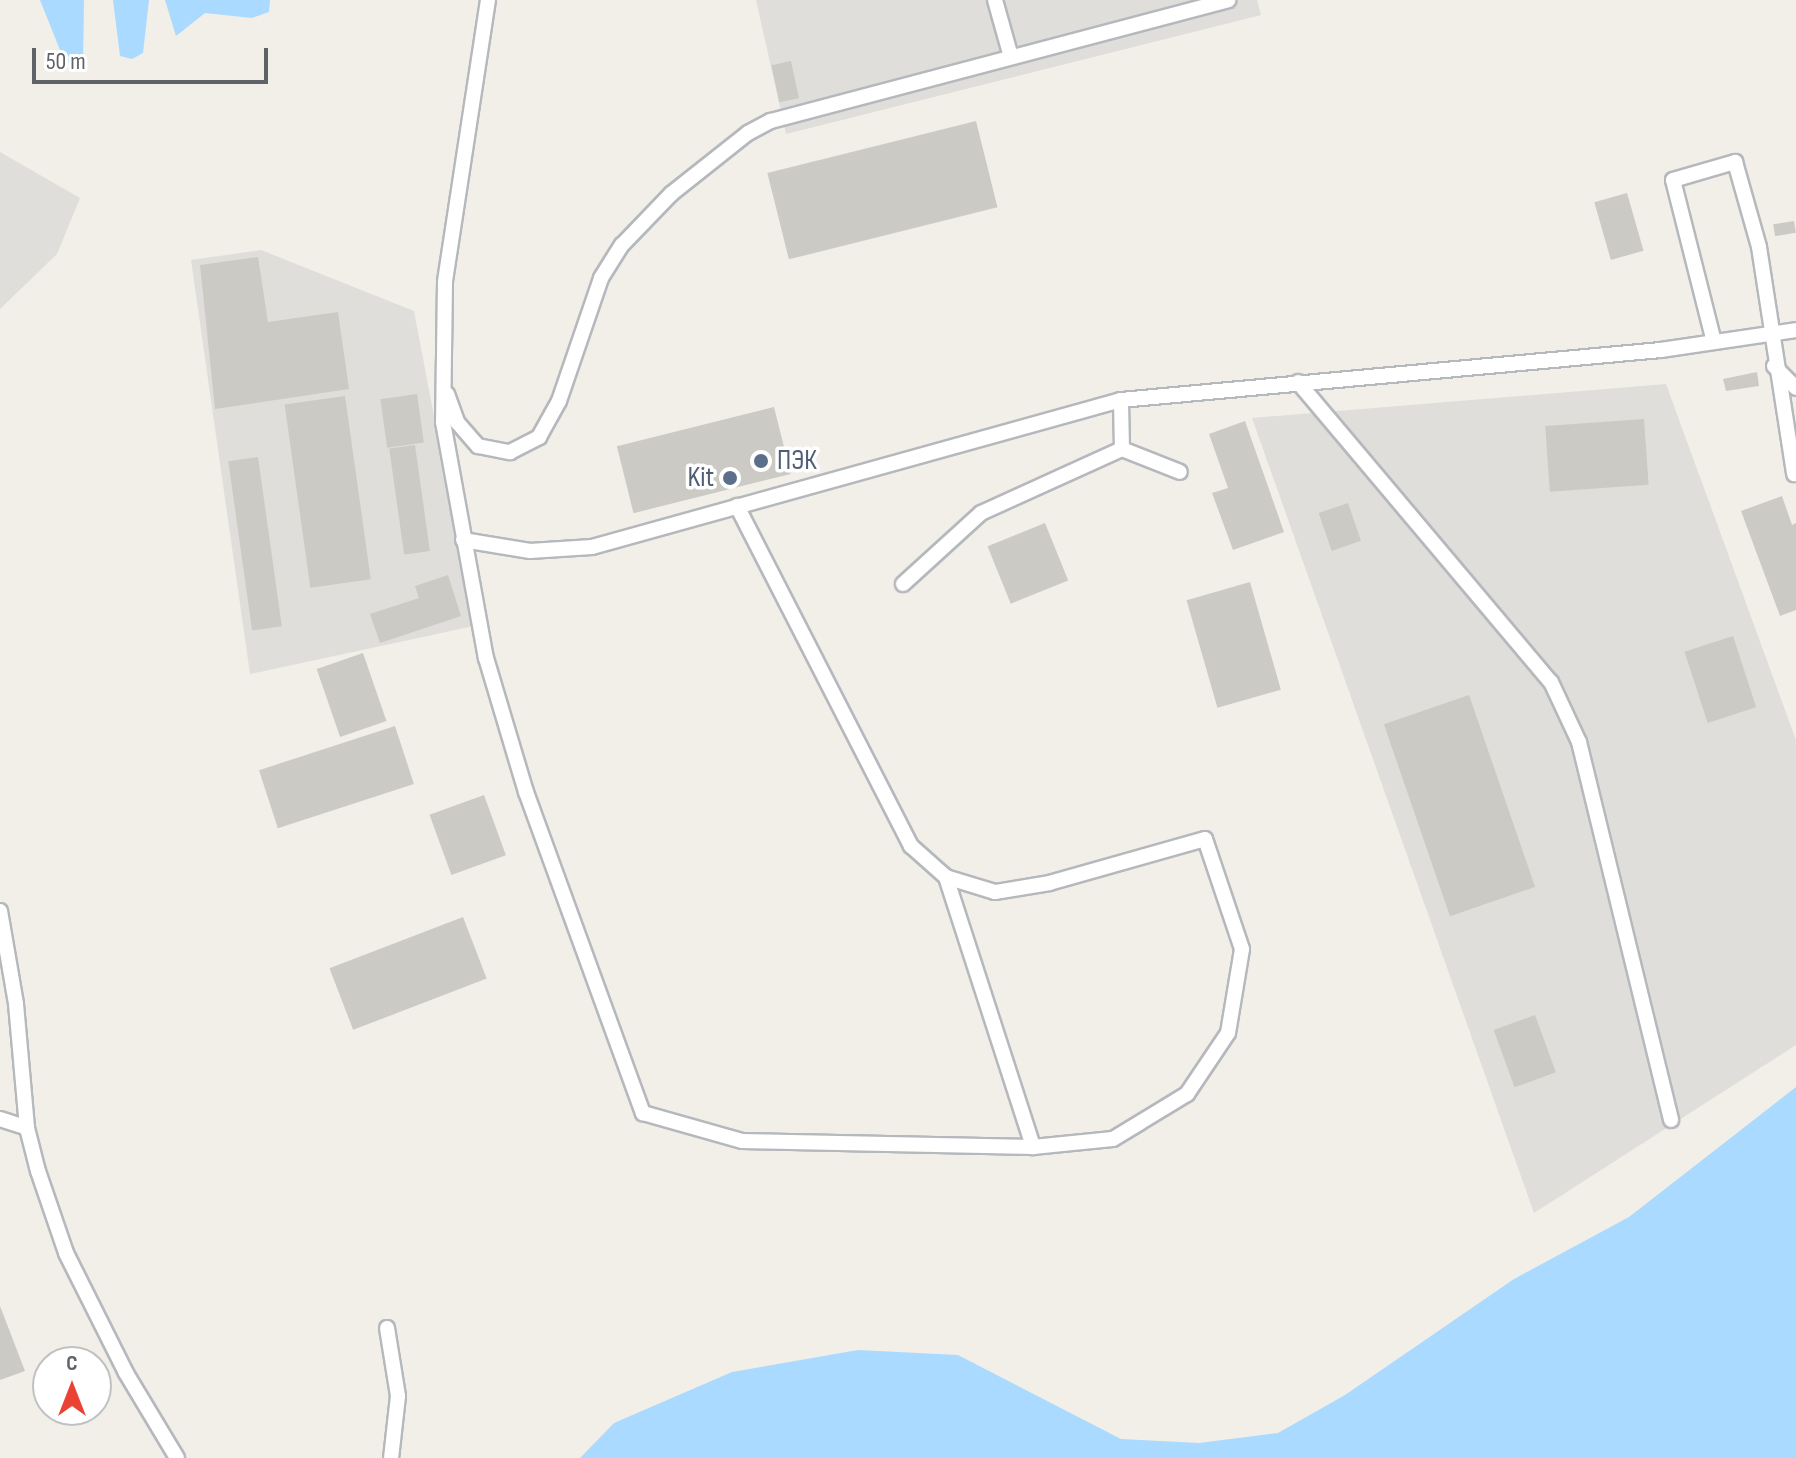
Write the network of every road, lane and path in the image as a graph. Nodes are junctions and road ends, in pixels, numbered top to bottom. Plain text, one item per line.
1 (488, 0) edge
2 (995, 0) edge
3 (1228, 0) edge
4 (1011, 57) junction
5 (1796, 330) edge
6 (1770, 333) junction
7 (1714, 342) junction
8 (1774, 366) junction
9 (443, 382) junction
10 (1298, 382) junction
11 (1796, 388) edge
12 (1121, 400) junction
13 (1122, 449) junction
14 (1180, 472) dead end
15 (1794, 474) dead end
16 (737, 506) junction
17 (463, 540) junction
18 (903, 584) dead end
19 (946, 877) junction
20 (0, 911) edge
21 (0, 1119) edge
22 (1671, 1120) dead end
23 (27, 1128) junction
24 (1033, 1147) junction
25 (387, 1328) dead end
26 (177, 1458) edge
27 (391, 1458) edge

1 - 9 lane
2 - 4 lane
3 - 4 lane
4 - 9 lane
5 - 6 lane
6 - 7 lane
6 - 7 lane
6 - 8 lane
7 - 10 lane
8 - 11 lane
8 - 15 lane
9 - 17 lane
10 - 12 lane
10 - 22 lane
12 - 13 lane
12 - 16 lane
13 - 14 lane
13 - 18 lane
16 - 17 lane
16 - 19 lane
17 - 24 lane
19 - 24 lane
19 - 24 lane
20 - 23 lane
21 - 23 lane
23 - 26 lane
25 - 27 lane

